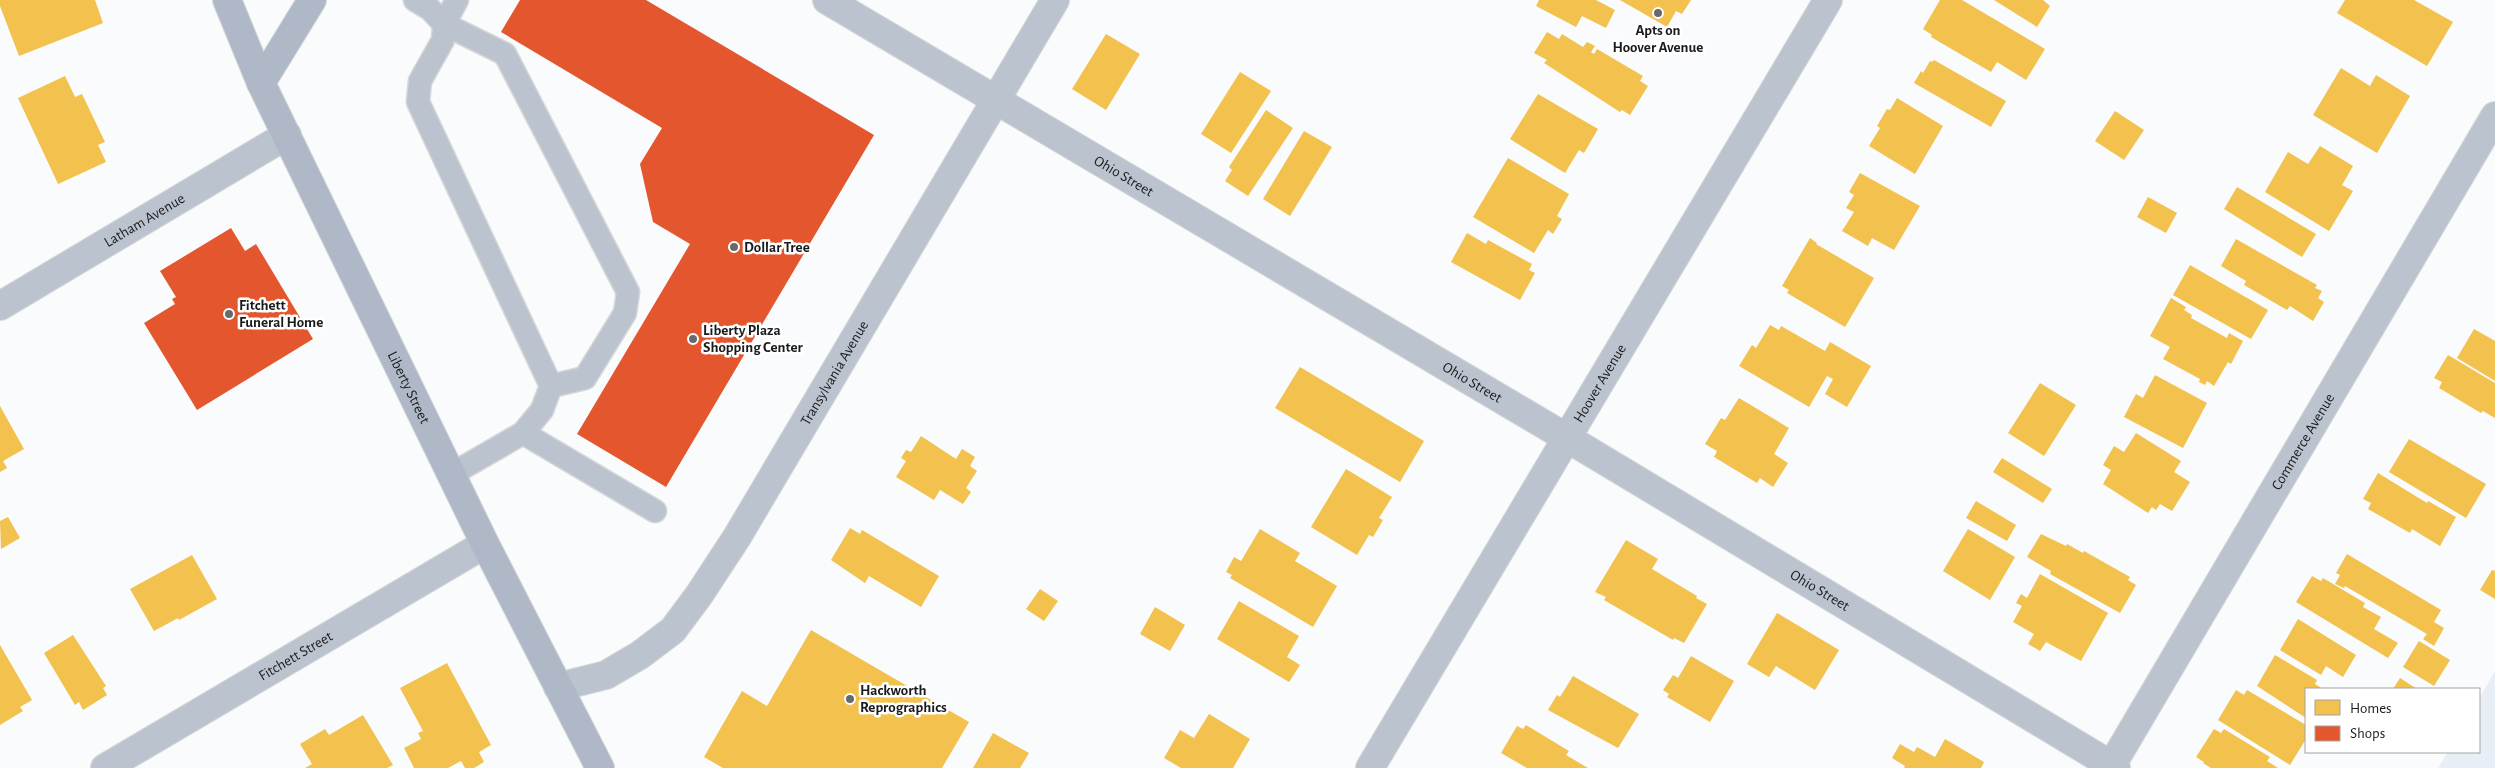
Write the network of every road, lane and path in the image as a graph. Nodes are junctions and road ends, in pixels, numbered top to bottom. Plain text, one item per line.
1 (227, 0) edge
2 (312, 0) edge
3 (415, 0) edge
4 (457, 0) edge
5 (827, 0) edge
6 (1055, 0) edge
7 (1828, 0) edge
8 (444, 24) junction
9 (261, 83) junction
10 (995, 100) junction
11 (2495, 116) edge
12 (287, 135) junction
13 (0, 306) edge
14 (551, 386) junction
15 (523, 433) junction
16 (1567, 438) junction
17 (452, 474) junction
18 (656, 511) dead end
19 (486, 544) junction
20 (558, 687) junction
21 (2113, 767) edge
22 (105, 768) edge
23 (600, 768) edge
24 (1370, 768) edge

1 - 9 main road, Liberty Street
2 - 9 main road
3 - 8 lane
4 - 8 lane
5 - 10 street, Ohio Street
6 - 10 street, Transylvania Avenue
7 - 16 street, Hoover Avenue
8 - 14 lane
8 - 14 lane
9 - 12 main road, Liberty Street
10 - 16 street, Ohio Street
10 - 20 street, Transylvania Avenue
11 - 21 street, Commerce Avenue
12 - 13 street, Latham Avenue
12 - 17 main road, Liberty Street
14 - 15 lane
15 - 17 lane
15 - 18 lane
16 - 21 street, Ohio Street
16 - 24 street, Hoover Avenue
17 - 19 main road, Liberty Street
19 - 20 main road, Liberty Street
19 - 22 street, Fitchett Street
20 - 23 main road, Liberty Street

